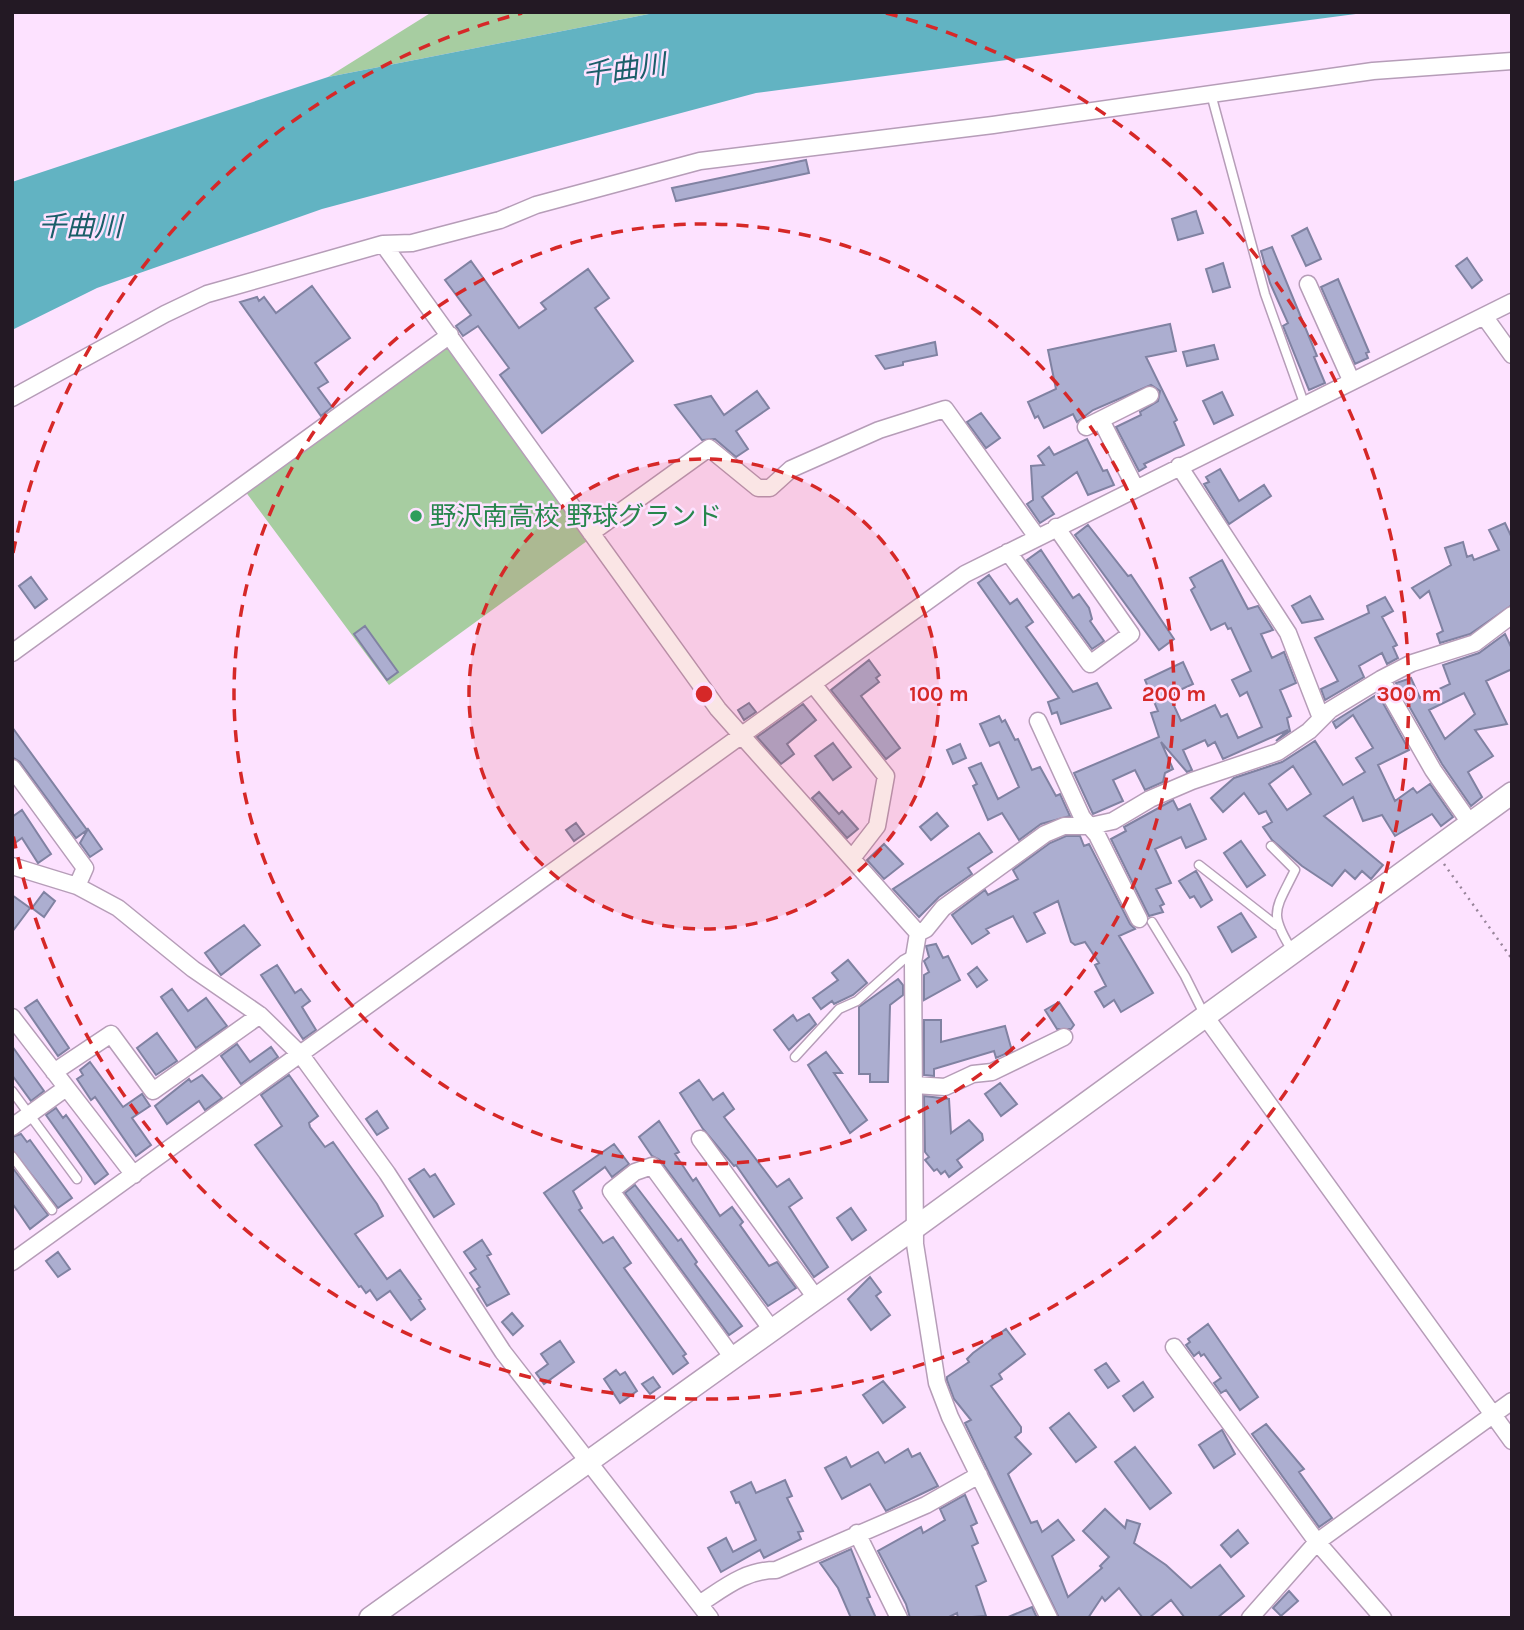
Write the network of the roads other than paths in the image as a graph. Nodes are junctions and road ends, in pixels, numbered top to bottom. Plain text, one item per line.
1 (1512, 61) edge
2 (1211, 94) junction
3 (383, 244) junction
4 (1308, 284) dead end
5 (1512, 302) edge
6 (1484, 316) junction
7 (450, 335) junction
8 (1512, 355) edge
9 (1351, 380) junction
10 (1150, 395) dead end
11 (12, 398) edge
12 (1304, 403) junction
13 (1179, 466) junction
14 (1136, 489) junction
15 (1056, 527) junction
16 (591, 533) junction
17 (1037, 537) junction
18 (1008, 552) junction
19 (1512, 615) edge
20 (12, 653) edge
21 (1381, 679) junction
22 (813, 684) junction
23 (1321, 718) junction
24 (1038, 721) dead end
25 (740, 736) junction
26 (12, 768) edge
27 (1512, 793) edge
28 (1470, 823) junction
29 (1090, 826) junction
30 (1270, 846) dead end
31 (853, 857) junction
32 (1199, 865) dead end
33 (12, 866) edge
34 (77, 886) junction
35 (1146, 921) joint
36 (1276, 925) junction
37 (918, 933) junction
38 (1293, 952) junction
39 (914, 954) junction
40 (260, 1015) junction
41 (1205, 1016) junction
42 (12, 1017) edge
43 (1064, 1037) dead end
44 (301, 1055) junction
45 (795, 1057) dead end
46 (54, 1073) junction
47 (915, 1085) junction
48 (66, 1087) junction
49 (12, 1091) edge
50 (29, 1114) junction
51 (12, 1127) edge
52 (700, 1139) dead end
53 (12, 1156) edge
54 (134, 1175) junction
55 (77, 1179) dead end
56 (52, 1210) dead end
57 (916, 1227) junction
58 (12, 1262) edge
59 (816, 1298) junction
60 (772, 1331) junction
61 (1174, 1347) dead end
62 (733, 1358) junction
63 (1512, 1401) edge
64 (1493, 1415) junction
65 (1512, 1441) edge
66 (588, 1462) junction
67 (979, 1475) junction
68 (856, 1533) junction
69 (1317, 1542) junction
70 (699, 1604) junction
71 (370, 1618) edge
72 (710, 1618) edge
73 (899, 1618) edge
74 (1049, 1618) edge
75 (1250, 1618) edge
76 (1383, 1618) edge

1 - 2 street
2 - 3 street
2 - 12 lane
3 - 7 street
3 - 11 street
4 - 9 street
5 - 6 street
6 - 8 street
6 - 9 street
7 - 16 street
7 - 20 street
9 - 12 street
10 - 14 street
12 - 13 street
13 - 14 street
13 - 23 street
14 - 15 street
15 - 17 street
15 - 18 street
16 - 17 street
16 - 25 street
17 - 18 street
18 - 22 street
19 - 21 street
21 - 23 street
21 - 28 street
22 - 25 street
22 - 31 street
23 - 29 street
24 - 29 street
25 - 31 street
25 - 44 street
26 - 34 street
27 - 28 street
28 - 38 street
29 - 35 street
29 - 37 street
30 - 36 lane
31 - 37 street
32 - 36 lane
33 - 34 street
34 - 40 street
35 - 41 lane
36 - 38 lane
37 - 39 street
38 - 41 street
39 - 45 lane
39 - 47 street
40 - 44 street
40 - 46 street
41 - 57 street
41 - 64 street
42 - 46 street
43 - 47 street
44 - 54 street
44 - 66 street
46 - 48 street
47 - 57 street
48 - 50 street
48 - 54 street
49 - 50 lane
50 - 51 street
50 - 55 lane
52 - 59 street
53 - 56 lane
54 - 58 street
57 - 59 street
57 - 67 street
59 - 60 street
60 - 62 street
60 - 62 street
61 - 69 street
62 - 66 street
63 - 64 street
64 - 65 street
64 - 69 street
66 - 70 street
66 - 71 street
67 - 68 street
67 - 74 street
68 - 70 street
68 - 73 street
69 - 75 street
69 - 76 street
70 - 72 street

